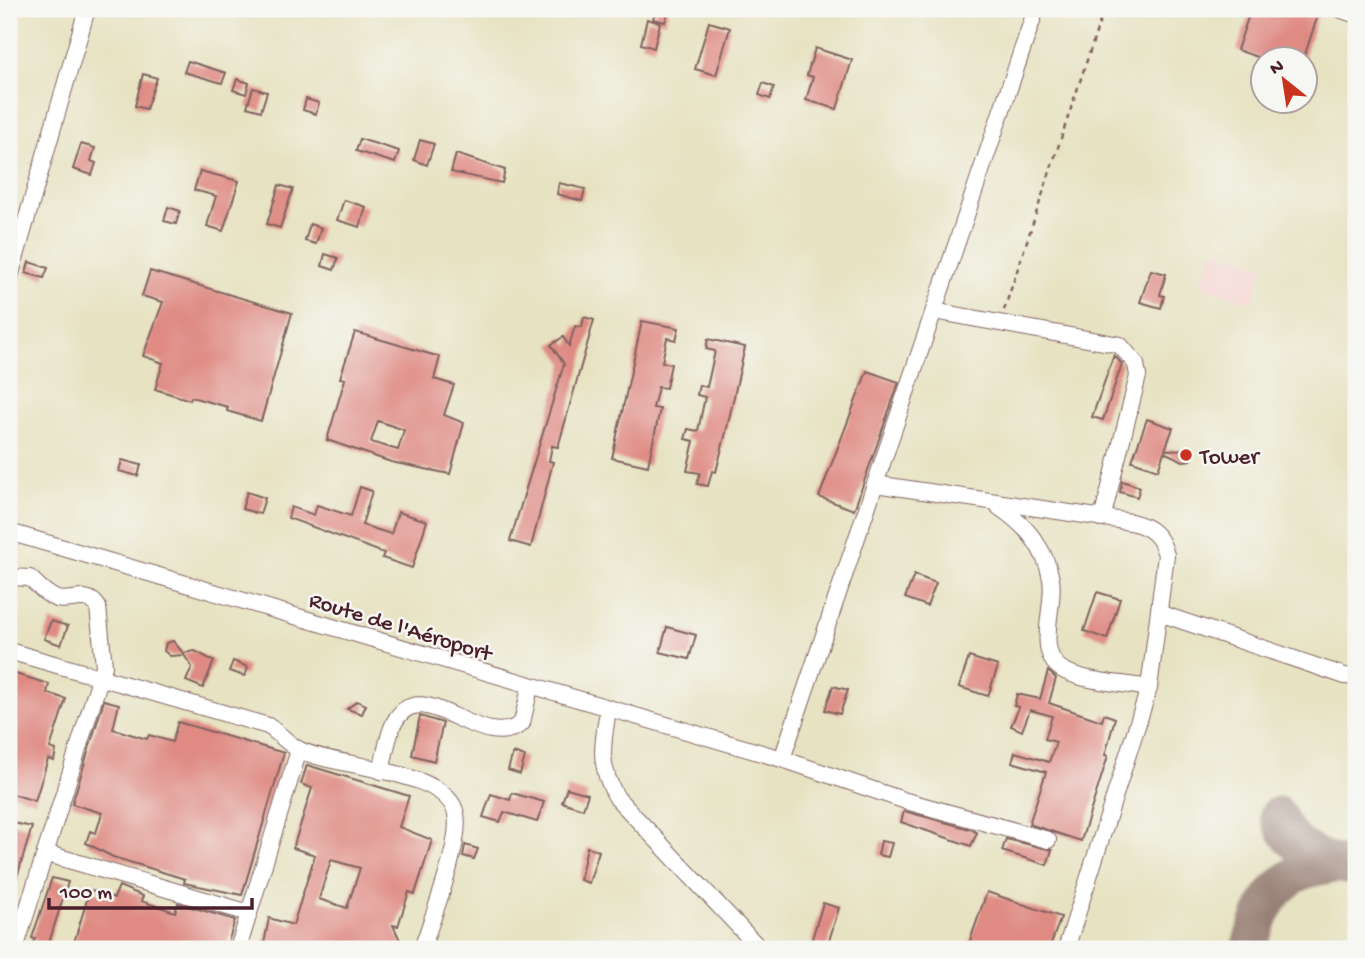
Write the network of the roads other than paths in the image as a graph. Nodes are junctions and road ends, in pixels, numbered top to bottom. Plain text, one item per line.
1 (88, 9) edge
2 (1037, 9) edge
3 (9, 280) edge
4 (934, 311) junction
5 (875, 484) junction
6 (994, 504) junction
7 (1102, 519) junction
8 (9, 532) edge
9 (9, 578) edge
10 (1159, 613) junction
11 (9, 651) edge
12 (1356, 677) edge
13 (100, 679) junction
14 (530, 687) junction
15 (1149, 688) junction
16 (608, 710) junction
17 (299, 750) junction
18 (782, 760) junction
19 (381, 771) junction
20 (1048, 839) dead end
21 (45, 853) junction
22 (249, 913) junction
23 (15, 949) edge
24 (238, 949) edge
25 (422, 949) edge
26 (760, 949) edge
27 (1066, 949) edge

1 - 3 street
2 - 4 street
4 - 5 street
4 - 7 street
5 - 6 street
5 - 18 street
6 - 7 street
6 - 15 street
7 - 10 street
8 - 14 street, Route de l'Aéroport
9 - 13 street
10 - 12 street
10 - 15 street
11 - 13 street
13 - 17 street
13 - 21 street
14 - 16 street, Route de l'Aéroport
14 - 19 street
15 - 27 street
16 - 18 street, Route de l'Aéroport
16 - 26 street
17 - 19 street
17 - 22 street
18 - 20 street, Route de l'Aéroport
19 - 25 street
21 - 22 street
21 - 23 street
22 - 24 street

